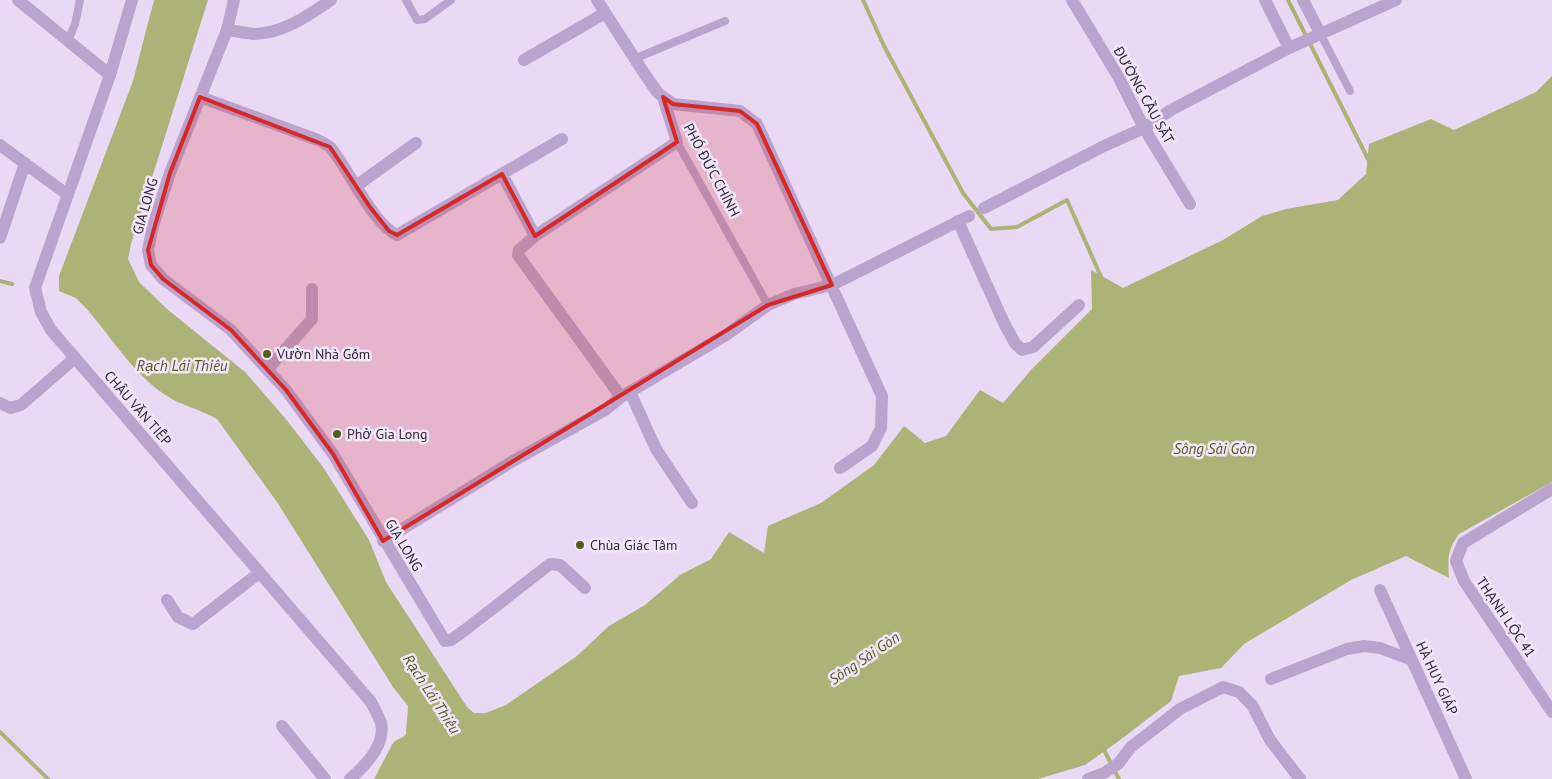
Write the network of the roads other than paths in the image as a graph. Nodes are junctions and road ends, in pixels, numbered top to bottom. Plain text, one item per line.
1 (18, 0) edge
2 (80, 0) edge
3 (132, 0) edge
4 (234, 0) edge
5 (331, 0) edge
6 (406, 0) edge
7 (451, 0) edge
8 (597, 0) edge
9 (1072, 0) edge
10 (1265, 0) edge
11 (1302, 0) edge
12 (1396, 0) edge
13 (605, 12) junction
14 (725, 21) dead end
15 (227, 30) junction
16 (1318, 34) junction
17 (68, 41) junction
18 (1295, 45) junction
19 (634, 59) junction
20 (524, 60) dead end
21 (110, 75) junction
22 (1350, 91) dead end
23 (200, 97) junction
24 (663, 97) junction
25 (1144, 128) junction
26 (562, 139) dead end
27 (678, 142) junction
28 (416, 143) dead end
29 (0, 145) edge
30 (25, 164) junction
31 (502, 174) junction
32 (356, 186) junction
33 (68, 195) junction
34 (1190, 204) dead end
35 (964, 218) junction
36 (535, 236) junction
37 (0, 238) edge
38 (832, 285) junction
39 (312, 288) dead end
40 (768, 305) junction
41 (1079, 306) dead end
42 (74, 358) junction
43 (271, 373) junction
44 (626, 394) junction
45 (0, 403) edge
46 (840, 468) dead end
47 (1552, 489) edge
48 (692, 503) dead end
49 (383, 540) junction
50 (259, 573) junction
51 (585, 588) dead end
52 (1380, 590) dead end
53 (166, 600) dead end
54 (1412, 660) junction
55 (1271, 679) dead end
56 (1552, 712) edge
57 (282, 726) dead end
58 (1091, 778) edge
59 (325, 779) edge
60 (350, 779) edge
61 (1300, 779) edge
62 (1466, 779) edge

1 - 17 street
2 - 17 lane
3 - 21 street, CHÂU VĂN TIẾP
4 - 15 street, GIA LONG
5 - 15 street
6 - 7 lane
8 - 13 street, PHÓ ĐỨC CHÍNH
9 - 25 street, ĐƯỜNG CẦU SẮT
10 - 18 street
11 - 16 street
12 - 16 street
13 - 19 street, PHÓ ĐỨC CHÍNH
13 - 20 street
14 - 19 lane
15 - 23 street, GIA LONG
16 - 18 street
16 - 22 lane
17 - 21 street
18 - 25 street
19 - 24 street, PHÓ ĐỨC CHÍNH
21 - 33 street, CHÂU VĂN TIẾP
23 - 32 street
23 - 43 street, GIA LONG
24 - 27 street, PHÓ ĐỨC CHÍNH
24 - 38 street
25 - 34 street, ĐƯỜNG CẦU SẮT
25 - 35 street
26 - 31 street
27 - 36 street
27 - 40 lane, PHÓ ĐỨC CHÍNH
28 - 32 street
29 - 30 street
30 - 33 street
30 - 37 street
31 - 32 street
31 - 36 street
33 - 42 street, CHÂU VĂN TIẾP
35 - 38 street
35 - 41 street
36 - 44 street
38 - 40 street
38 - 46 street
39 - 43 street
40 - 44 street
42 - 45 street
42 - 50 street, CHÂU VĂN TIẾP
43 - 49 street, GIA LONG
44 - 48 street
44 - 49 street
47 - 56 street, THẠNH LỘC 41
49 - 51 street, GIA LONG
50 - 53 street
50 - 60 street, CHÂU VĂN TIẾP
52 - 54 street, HÀ HUY GIÁP
54 - 55 street
54 - 62 street, HÀ HUY GIÁP
57 - 59 street
58 - 61 street

